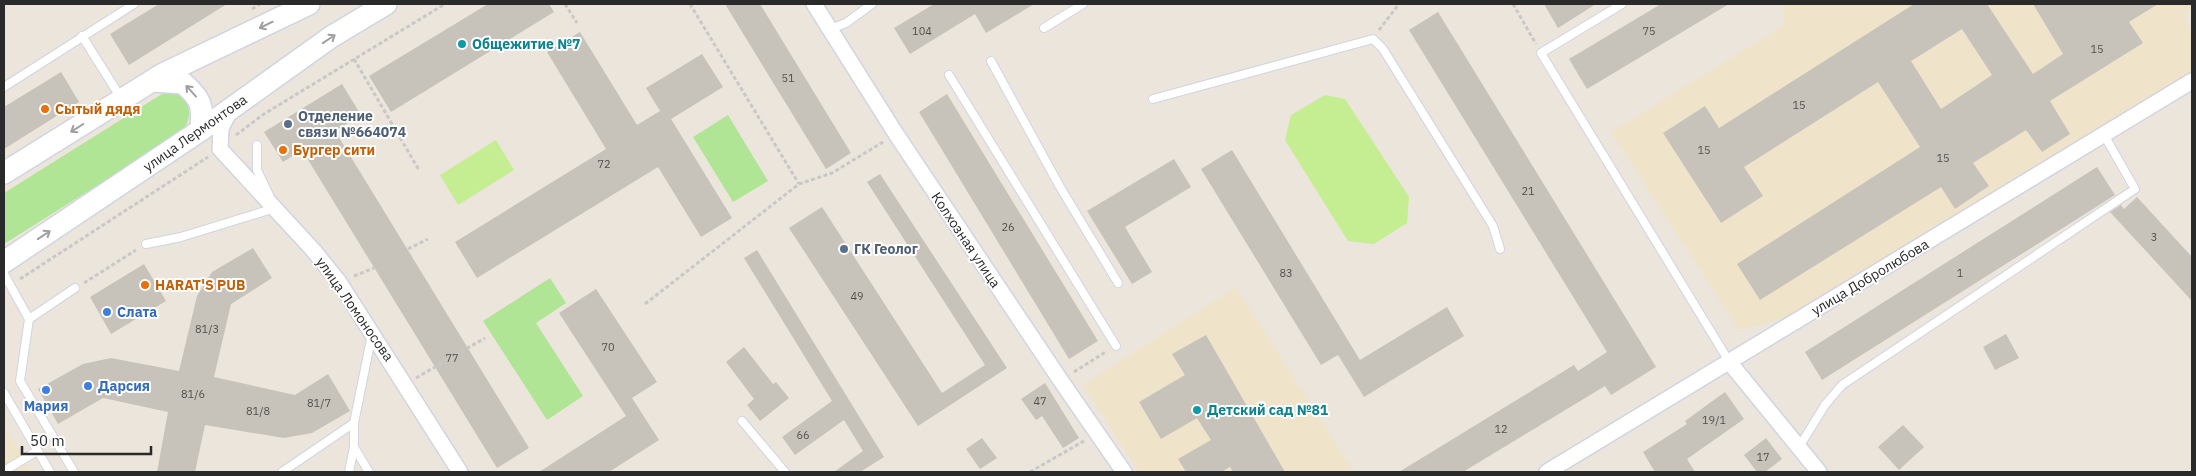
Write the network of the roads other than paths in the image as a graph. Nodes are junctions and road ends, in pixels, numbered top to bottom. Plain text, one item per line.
1 (134, 4) edge
2 (386, 4) edge
3 (814, 4) edge
4 (872, 4) edge
5 (1083, 4) edge
6 (1622, 4) edge
7 (304, 5) edge
8 (1044, 28) dead end
9 (830, 29) junction
10 (82, 36) junction
11 (991, 62) dead end
12 (949, 76) dead end
13 (152, 81) junction
14 (2192, 81) edge
15 (4, 87) edge
16 (1153, 99) dead end
17 (122, 100) junction
18 (232, 108) junction
19 (201, 130) junction
20 (2104, 135) junction
21 (257, 145) dead end
22 (4, 173) edge
23 (276, 209) junction
24 (146, 244) road end
25 (1500, 249) dead end
26 (4, 262) edge
27 (4, 274) edge
28 (1118, 283) dead end
29 (75, 288) road end
30 (29, 319) junction
31 (372, 332) junction
32 (1116, 346) road end
33 (1730, 363) junction
34 (4, 393) edge
35 (742, 421) dead end
36 (354, 423) junction
37 (354, 447) junction
38 (1799, 447) junction
39 (37, 450) junction
40 (1556, 470) edge
41 (4, 471) edge
42 (50, 472) edge
43 (74, 472) edge
44 (282, 472) edge
45 (349, 472) edge
46 (369, 472) edge
47 (460, 472) edge
48 (785, 472) edge
49 (1124, 472) edge
50 (1819, 472) edge

1 - 10 lane
18 -> 2 main road, улица Лермонтова
3 - 9 street, Колхозная улица
4 - 9 lane
5 - 8 lane
6 - 33 lane
7 -> 13 main road
9 - 49 street, Колхозная улица
10 - 15 lane
10 - 17 lane
11 - 28 lane
12 - 32 lane
13 - 17 main road
19 -> 13 main road
14 - 20 street, улица Добролюбова
16 - 25 lane
17 -> 22 main road
18 - 19 main road, улица Лермонтова
18 - 23 street, улица Ломоносова
26 -> 19 main road, улица Лермонтова
20 - 33 street, улица Добролюбова
20 - 38 lane
21 - 23 lane
23 - 24 lane
23 - 31 street, улица Ломоносова
27 - 30 lane
29 - 30 lane
30 - 43 lane
31 - 36 lane
31 - 47 street, улица Ломоносова
33 - 38 street
33 - 40 street, улица Добролюбова
34 - 39 lane
35 - 48 lane
36 - 37 lane
36 - 44 lane
37 - 45 lane
37 - 46 lane
38 - 50 street
39 - 41 lane
39 - 42 lane

